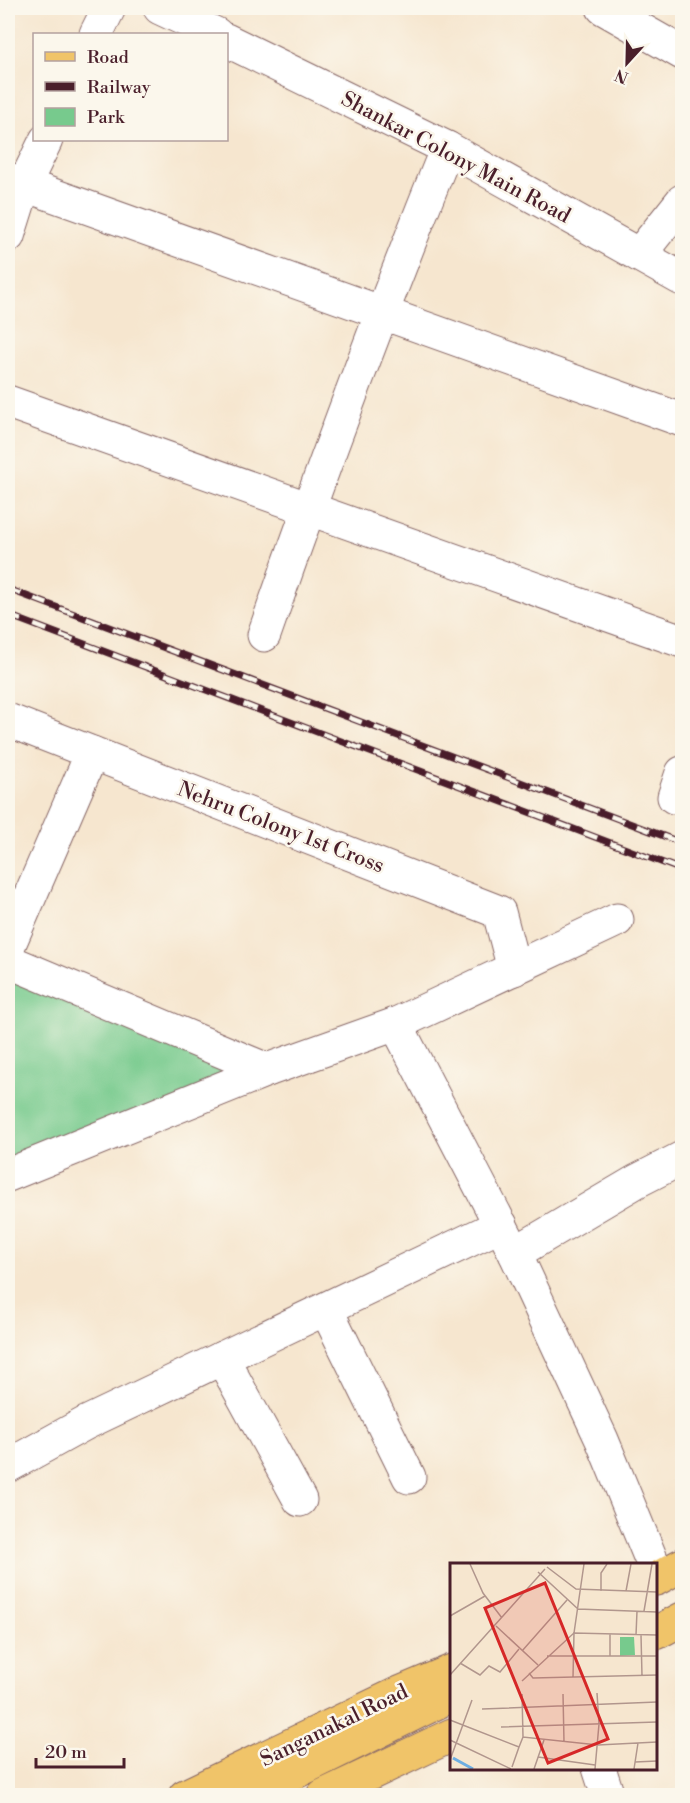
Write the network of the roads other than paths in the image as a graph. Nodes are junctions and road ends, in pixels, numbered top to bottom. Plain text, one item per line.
1 (109, 8) edge
2 (160, 8) edge
3 (603, 8) edge
4 (96, 33) edge
5 (214, 33) edge
6 (228, 41) edge
7 (682, 53) edge
8 (45, 141) edge
9 (447, 148) junction
10 (16, 182) edge
11 (682, 201) edge
12 (8, 236) edge
13 (639, 255) junction
14 (682, 279) edge
15 (381, 312) junction
16 (8, 402) edge
17 (682, 420) edge
18 (308, 508) junction
19 (264, 635) dead end
20 (682, 641) edge
21 (8, 720) edge
22 (92, 753) junction
23 (617, 920) dead end
24 (8, 947) edge
25 (8, 961) edge
26 (514, 969) junction
27 (396, 1024) junction
28 (267, 1070) junction
29 (682, 1158) edge
30 (8, 1174) edge
31 (508, 1239) junction
32 (326, 1309) junction
33 (222, 1358) junction
34 (8, 1466) edge
35 (409, 1477) dead end
36 (300, 1500) dead end
37 (663, 1576) edge
38 (682, 1619) edge
39 (657, 1632) edge
40 (450, 1672) edge
41 (450, 1696) edge
42 (450, 1736) edge
43 (600, 1770) edge
44 (185, 1796) edge
45 (247, 1796) edge
46 (323, 1796) edge
47 (608, 1796) edge

1 - 4 street
2 - 5 street
3 - 7 street
6 - 9 street, Shankar Colony Main Road
8 - 10 street
9 - 13 street, Shankar Colony Main Road
9 - 15 street
10 - 12 street
10 - 15 street
11 - 13 street
13 - 14 street, Shankar Colony Main Road
15 - 17 street
15 - 18 street
16 - 18 street
18 - 19 street
18 - 20 street
21 - 22 street, Nehru Colony 1st Cross
22 - 24 street
22 - 26 street, Nehru Colony 1st Cross
23 - 26 street
25 - 28 street
26 - 27 street
27 - 28 street
27 - 31 street
28 - 30 street
29 - 31 street
31 - 32 street
31 - 37 street
32 - 33 street
32 - 35 street
33 - 34 street
33 - 36 street
38 - 39 main road
40 - 44 main road, Sanganakal Road
41 - 45 main road
42 - 46 main road
43 - 47 street

